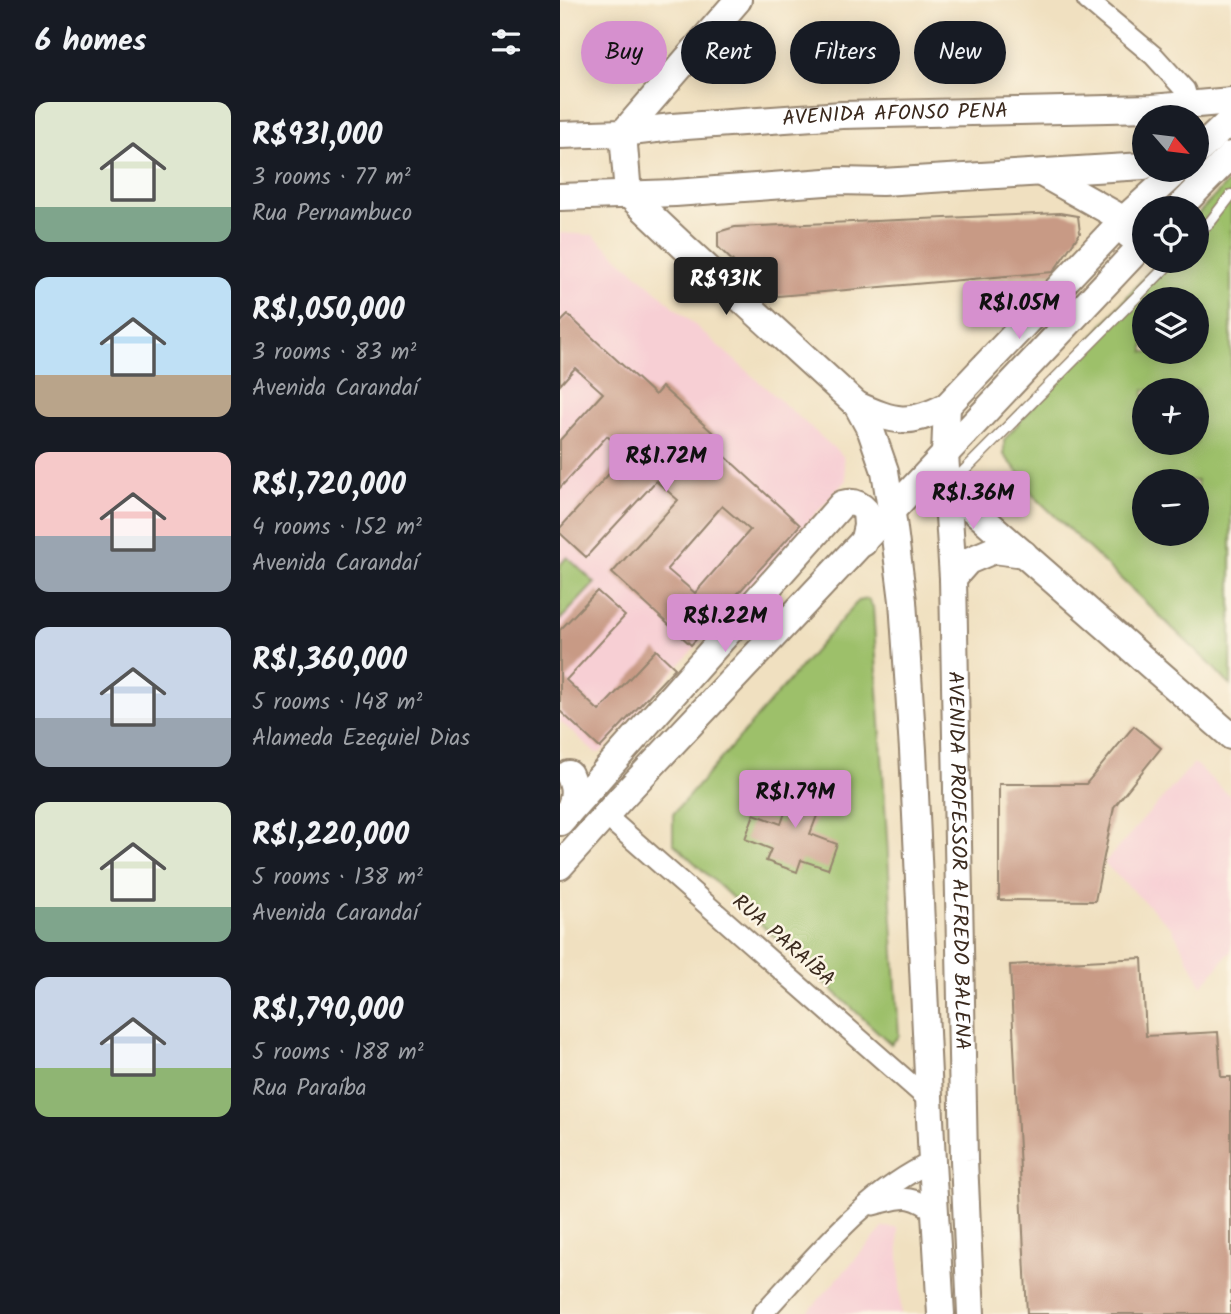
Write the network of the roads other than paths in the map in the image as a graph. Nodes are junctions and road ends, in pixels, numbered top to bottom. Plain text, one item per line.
1 (738, 0) edge
2 (1087, 0) edge
3 (1231, 101) edge
4 (1188, 105) edge
5 (1209, 106) edge
6 (1132, 108) edge
7 (1231, 120) edge
8 (566, 130) edge
9 (623, 133) junction
10 (1209, 141) edge
11 (1229, 158) edge
12 (1209, 161) edge
13 (1132, 167) edge
14 (1041, 173) junction
15 (1165, 182) edge
16 (628, 194) junction
17 (1231, 195) edge
18 (1191, 196) edge
19 (560, 197) edge
20 (1122, 221) junction
21 (1209, 223) edge
22 (1132, 243) edge
23 (1132, 256) edge
24 (1159, 273) edge
25 (857, 405) junction
26 (947, 406) junction
27 (945, 454) junction
28 (947, 487) junction
29 (892, 513) junction
30 (863, 543) junction
31 (1024, 554) junction
32 (953, 578) junction
33 (1231, 736) edge
34 (572, 777) edge
35 (608, 813) junction
36 (564, 817) edge
37 (560, 866) edge
38 (930, 1101) junction
39 (964, 1160) junction
40 (932, 1162) junction
41 (862, 1208) junction
42 (936, 1213) junction
43 (762, 1314) edge
44 (942, 1314) edge
45 (971, 1314) edge

1 - 9 street
2 - 4 street
3 - 5 street, AVENIDA AFONSO PENA
6 - 9 street, AVENIDA AFONSO PENA
7 - 10 street
8 - 9 street, AVENIDA AFONSO PENA
9 - 16 street
11 - 12 street
11 - 18 street
13 - 14 street
14 - 16 street
14 - 20 street
15 - 20 street
16 - 19 street
16 - 25 street
17 - 21 lane
20 - 22 street
20 - 26 street
23 - 27 street
24 - 28 lane
25 - 26 street
25 - 29 street, AVENIDA PROFESSOR ALFREDO BALENA
26 - 27 street, AVENIDA PROFESSOR ALFREDO BALENA
27 - 28 street, AVENIDA PROFESSOR ALFREDO BALENA
27 - 29 street
28 - 31 street
28 - 32 street, AVENIDA PROFESSOR ALFREDO BALENA
29 - 30 street
29 - 38 street, AVENIDA PROFESSOR ALFREDO BALENA
30 - 34 street
30 - 35 street
31 - 32 street
31 - 33 street
32 - 39 street, AVENIDA PROFESSOR ALFREDO BALENA
34 - 35 street
34 - 36 street
35 - 37 street
35 - 38 street, RUA PARAÍBA
38 - 40 street, AVENIDA PROFESSOR ALFREDO BALENA
39 - 40 street
39 - 45 street, AVENIDA PROFESSOR ALFREDO BALENA
40 - 41 street
40 - 42 street, AVENIDA PROFESSOR ALFREDO BALENA
41 - 42 street
41 - 43 street
42 - 44 street, AVENIDA PROFESSOR ALFREDO BALENA

